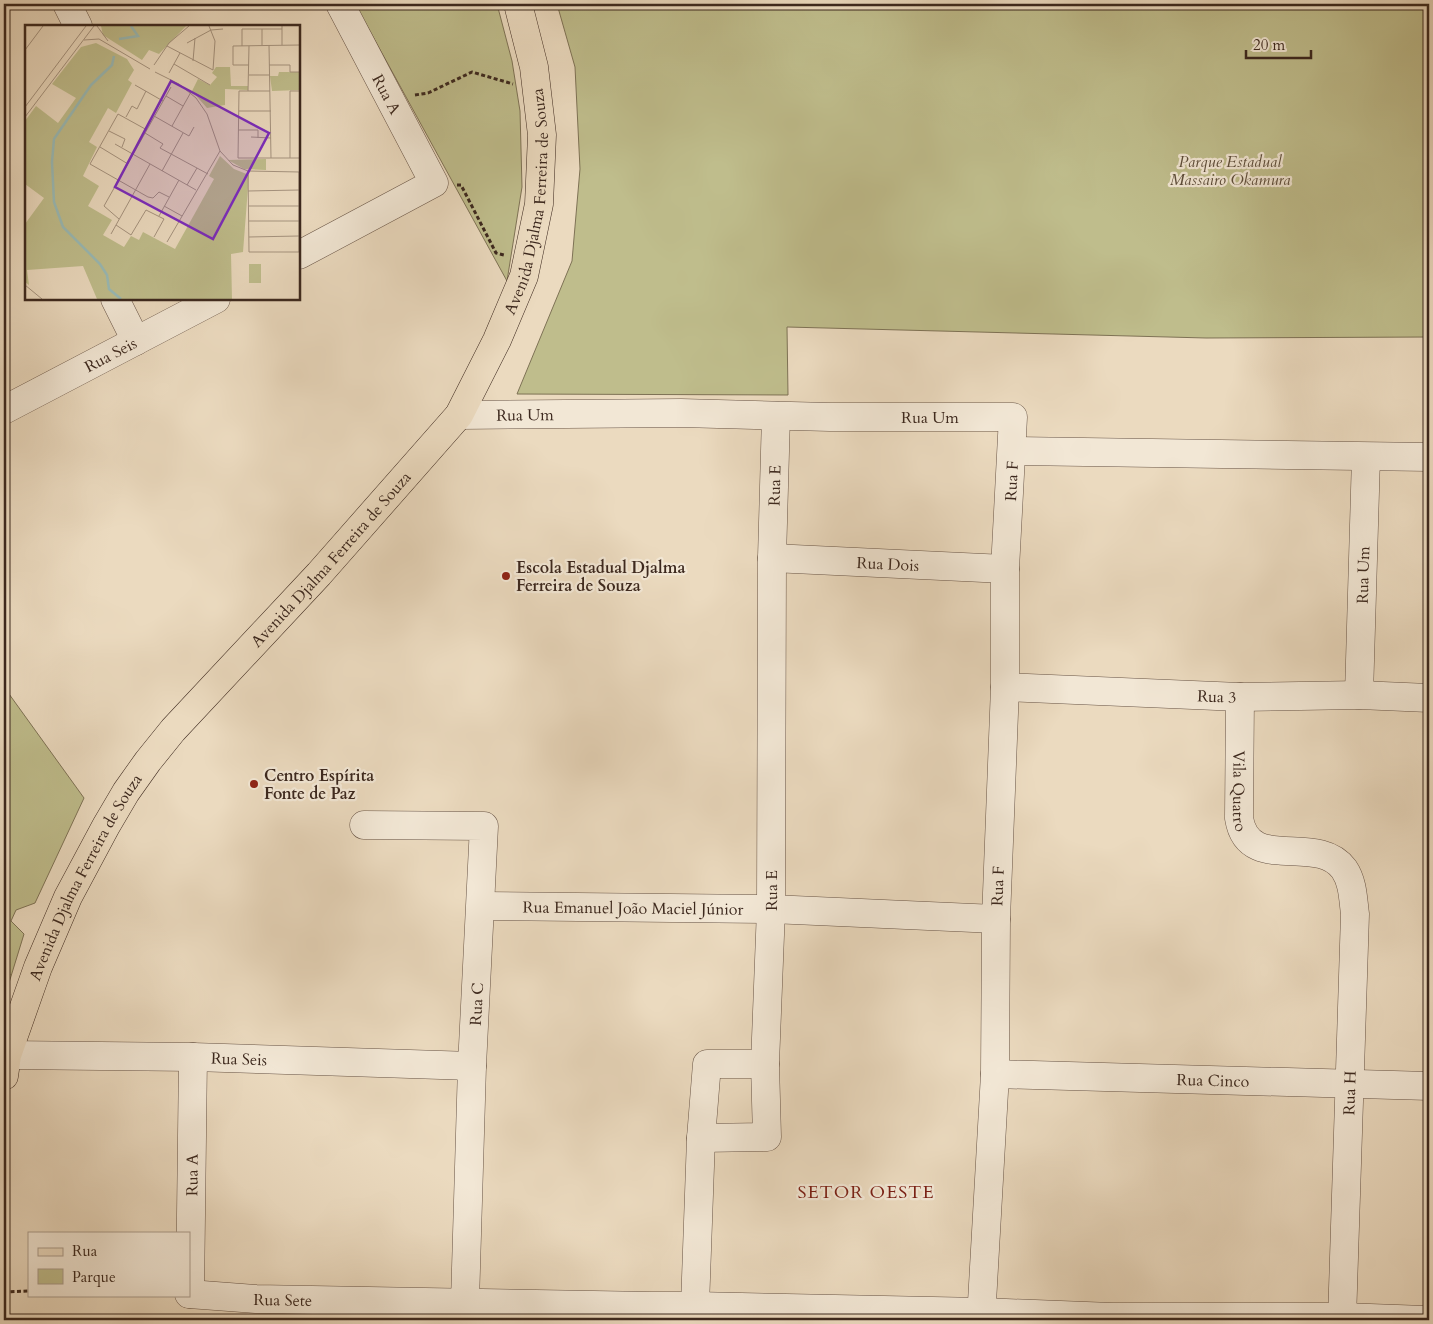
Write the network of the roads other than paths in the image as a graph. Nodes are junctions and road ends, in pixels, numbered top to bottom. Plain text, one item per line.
1 (67, 4) edge
2 (340, 4) edge
3 (521, 5) edge
4 (78, 25) edge
5 (300, 254) edge
6 (116, 300) edge
7 (214, 300) edge
8 (136, 341) junction
9 (4, 410) edge
10 (459, 415) junction
11 (776, 416) junction
12 (1012, 451) junction
13 (1366, 457) junction
14 (1429, 457) edge
15 (772, 558) junction
16 (1006, 569) junction
17 (1005, 687) junction
18 (1359, 694) junction
19 (1240, 697) junction
20 (1429, 698) edge
21 (364, 825) dead end
22 (1344, 868) joint
23 (481, 906) junction
24 (771, 909) junction
25 (996, 919) junction
26 (193, 1057) junction
27 (765, 1064) junction
28 (6, 1066) edge
29 (472, 1066) junction
30 (995, 1074) junction
31 (1350, 1084) junction
32 (1429, 1086) edge
33 (701, 1138) junction
34 (190, 1235) edge
35 (190, 1294) edge
36 (465, 1302) junction
37 (695, 1306) junction
38 (256, 1310) edge
39 (651, 1313) edge
40 (982, 1316) edge
41 (1342, 1318) edge
42 (1112, 1319) edge
43 (1425, 1320) edge

1 - 4 street
2 - 5 street, Rua A
3 - 10 main road, Avenida Djalma Ferreira de Souza
6 - 8 street
7 - 8 street, Rua Seis
8 - 9 street, Rua Seis
10 - 11 street, Rua Um
10 - 28 main road, Avenida Djalma Ferreira de Souza
11 - 12 street, Rua Um
11 - 15 street, Rua E
12 - 13 street
12 - 16 street, Rua F
13 - 14 street
13 - 18 street, Rua Um
15 - 16 street, Rua Dois
15 - 24 street, Rua E
16 - 17 street, Rua F
17 - 19 street, Rua 3
17 - 25 street, Rua F
18 - 19 street, Rua 3
18 - 20 street, Rua 3
19 - 22 street, Vila Quatro
21 - 23 street, Rua C
22 - 31 street, Rua H
23 - 24 street, Rua Emanuel João Maciel Júnior
23 - 29 street, Rua C
24 - 25 street, Rua Emanuel João Maciel Júnior
24 - 27 street, Rua E
25 - 30 street, Rua F
26 - 28 street, Rua Seis
26 - 29 street, Rua Seis
26 - 34 street, Rua A
27 - 33 street
27 - 33 street, Rua E
29 - 36 street, Rua C
30 - 31 street, Rua Cinco
30 - 40 street, Rua F
31 - 32 street, Rua Cinco
31 - 41 street, Rua H
33 - 37 street
35 - 38 street, Rua Sete
36 - 38 street, Rua Sete
36 - 39 street, Rua Sete
37 - 39 street, Rua Sete
37 - 40 street, Rua Sete
40 - 42 street, Rua Sete
41 - 42 street, Rua Sete
41 - 43 street, Rua Sete

